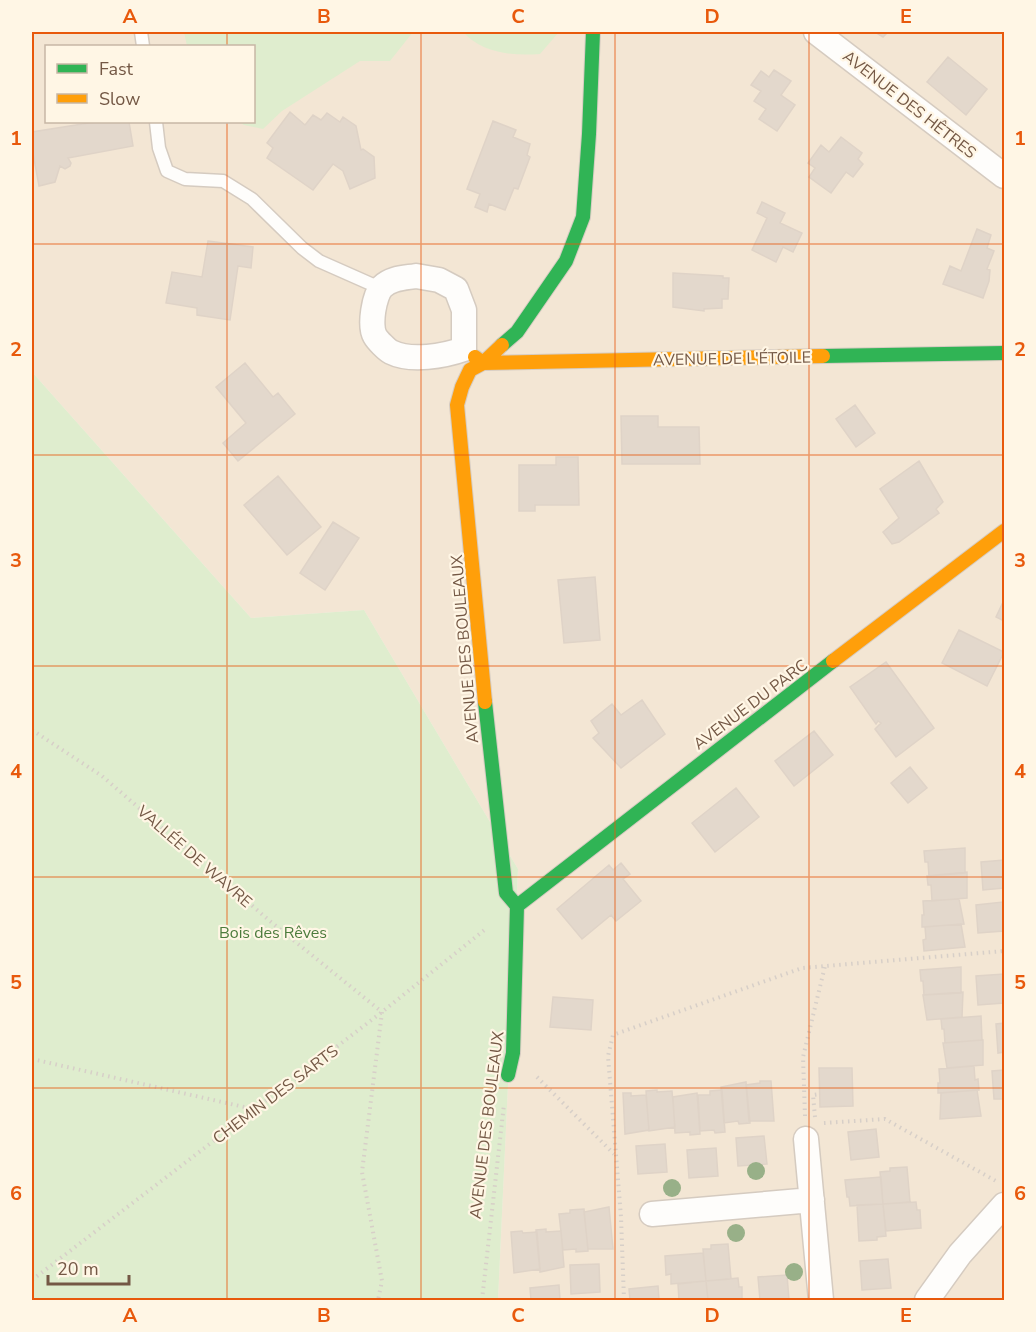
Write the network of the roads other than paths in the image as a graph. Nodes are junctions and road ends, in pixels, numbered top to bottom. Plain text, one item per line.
1 (593, 32) edge
2 (816, 32) edge
3 (156, 123) edge
4 (1005, 176) edge
5 (380, 288) junction
6 (464, 349) junction
7 (1005, 353) edge
8 (483, 363) junction
9 (1005, 531) edge
10 (517, 906) junction
11 (508, 1075) road end
12 (806, 1132) road end
13 (812, 1200) junction
14 (1005, 1205) edge
15 (652, 1214) dead end
16 (821, 1300) edge
17 (927, 1300) edge

1 - 8 street, AVENUE DES BOULEAUX
2 - 4 street, AVENUE DES HÊTRES
3 - 5 lane
5 - 6 street
5 - 6 street
6 - 8 street
7 - 8 street, AVENUE DE L'ÉTOILE
8 - 10 street, AVENUE DES BOULEAUX
9 - 10 street, AVENUE DU PARC
10 - 11 street, AVENUE DES BOULEAUX
12 - 13 street
13 - 15 street
13 - 16 street
14 - 17 street

